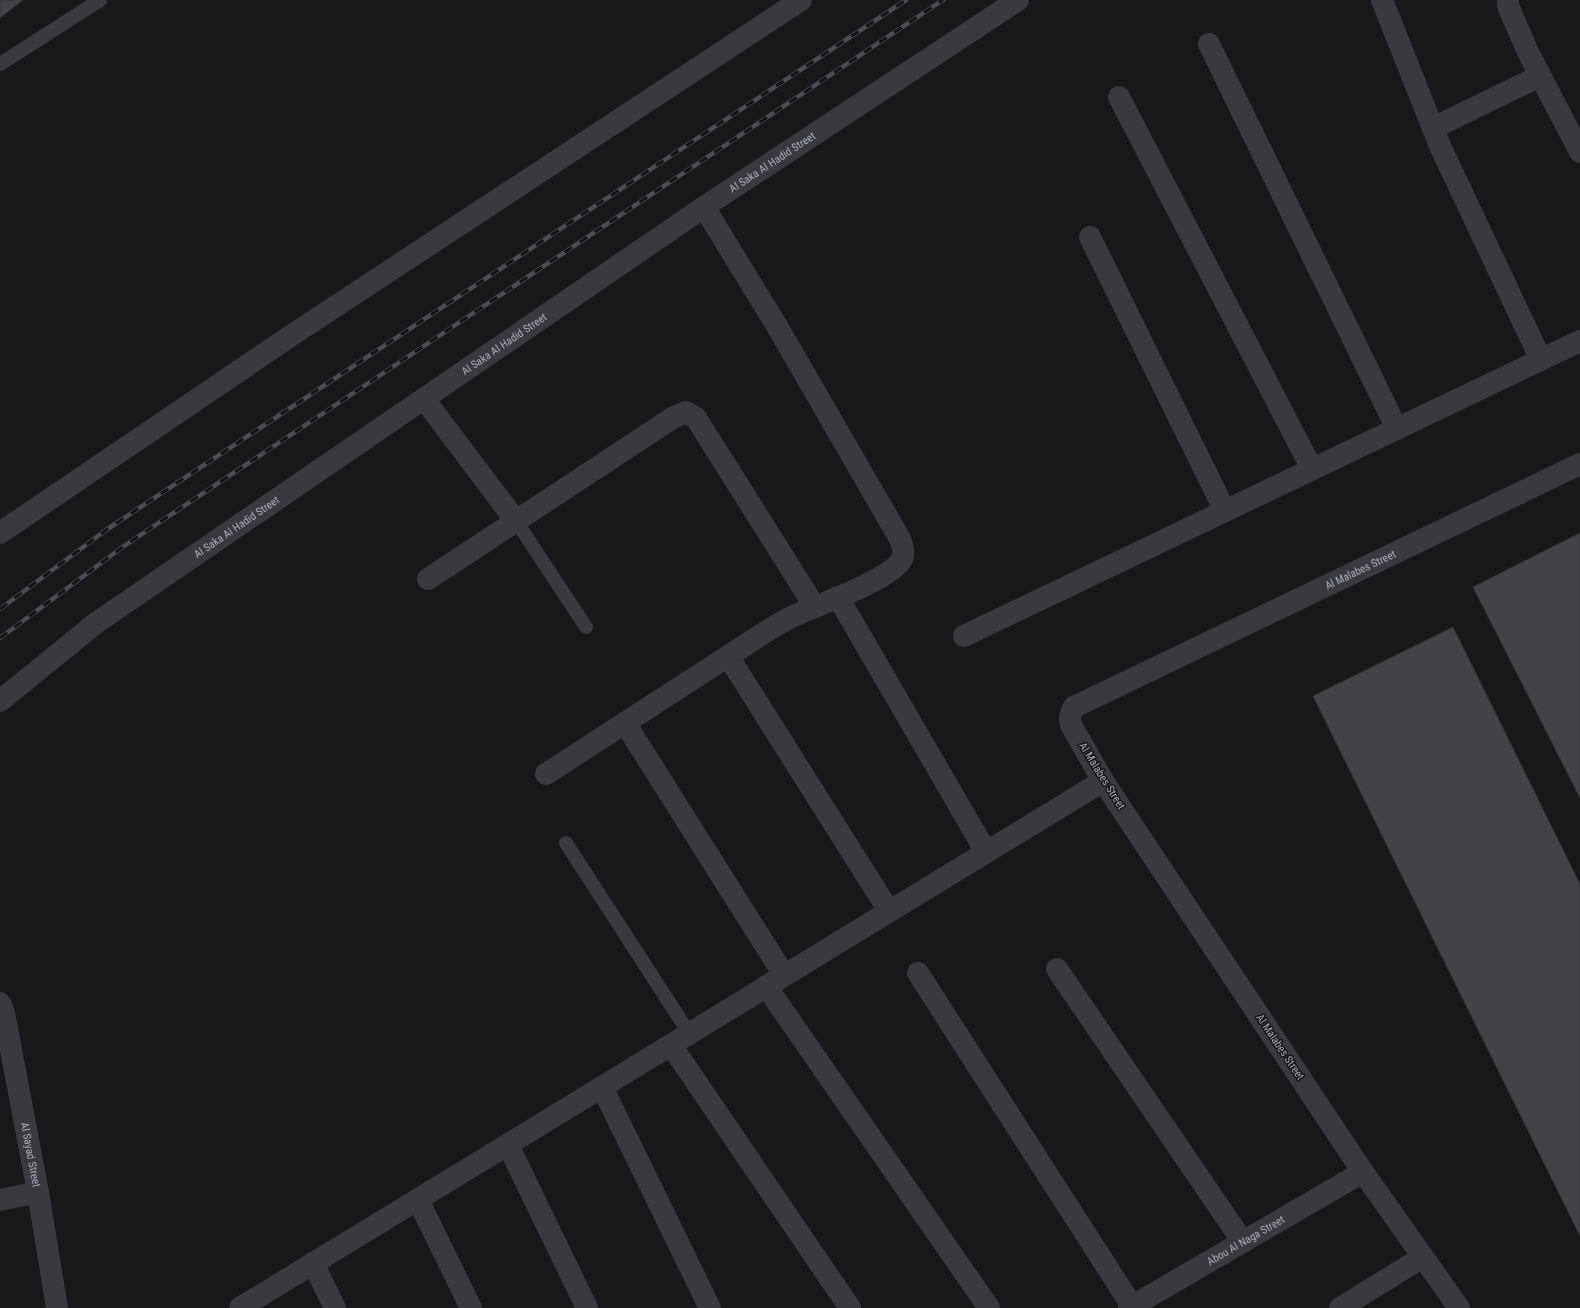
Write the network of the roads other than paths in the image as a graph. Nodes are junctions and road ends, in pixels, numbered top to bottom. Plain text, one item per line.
1 (100, 0) edge
2 (801, 0) edge
3 (1018, 0) edge
4 (1382, 0) edge
5 (1508, 0) edge
6 (1209, 44) dead end
7 (0, 64) edge
8 (1540, 76) junction
9 (1119, 97) dead end
10 (1433, 128) junction
11 (1580, 152) edge
12 (704, 207) junction
13 (1090, 237) dead end
14 (1580, 341) edge
15 (1541, 360) junction
16 (424, 399) junction
17 (1397, 429) junction
18 (1580, 464) edge
19 (1312, 469) junction
20 (1225, 511) junction
21 (516, 521) junction
22 (0, 533) edge
23 (428, 579) dead end
24 (838, 597) junction
25 (815, 607) junction
26 (586, 627) dead end
27 (964, 636) dead end
28 (728, 656) junction
29 (0, 701) edge
30 (625, 723) junction
31 (546, 774) dead end
32 (1103, 780) junction
33 (566, 843) dead end
34 (986, 852) junction
35 (889, 912) junction
36 (1057, 969) dead end
37 (918, 973) dead end
38 (775, 981) junction
39 (0, 1003) edge
40 (689, 1033) junction
41 (671, 1045) junction
42 (602, 1087) junction
43 (508, 1145) junction
44 (1363, 1172) junction
45 (38, 1192) junction
46 (0, 1200) edge
47 (418, 1200) junction
48 (1243, 1242) junction
49 (1423, 1257) junction
50 (313, 1264) junction
51 (1130, 1307) edge
52 (57, 1308) edge
53 (240, 1308) edge
54 (335, 1308) edge
55 (471, 1308) edge
56 (587, 1308) edge
57 (710, 1308) edge
58 (850, 1308) edge
59 (989, 1308) edge
60 (1340, 1308) edge
61 (1459, 1308) edge

1 - 7 lane
2 - 22 street
3 - 12 street, Al Saka Al Hadid Street
4 - 10 street
5 - 8 street
6 - 17 street
8 - 10 street
8 - 11 street
9 - 19 street
10 - 15 street
12 - 16 street, Al Saka Al Hadid Street
12 - 24 street
13 - 20 street
14 - 15 street
15 - 17 street
16 - 21 street
16 - 29 street, Al Saka Al Hadid Street
17 - 19 street
18 - 32 street, Al Malabes Street
19 - 20 street
20 - 27 street
21 - 23 street
21 - 25 street
21 - 26 lane
24 - 25 street
24 - 34 street
25 - 28 street
28 - 30 street
28 - 35 street
30 - 31 street
30 - 38 street
32 - 34 street
32 - 44 street, Al Malabes Street
33 - 40 lane
34 - 35 street
35 - 38 street
36 - 48 street
37 - 51 street
38 - 40 street
38 - 59 street
39 - 45 street, Al Sayad Street
40 - 41 street
41 - 42 street
41 - 58 street
42 - 43 street
42 - 57 street
43 - 47 street
43 - 56 street
44 - 48 street, Abou Al Naga Street
44 - 49 street, Al Malabes Street
45 - 46 street
45 - 52 street, Al Sayad Street
47 - 50 street
47 - 55 street
48 - 51 street, Abou Al Naga Street
49 - 60 street
49 - 61 street, Al Malabes Street
50 - 53 street
50 - 54 street

